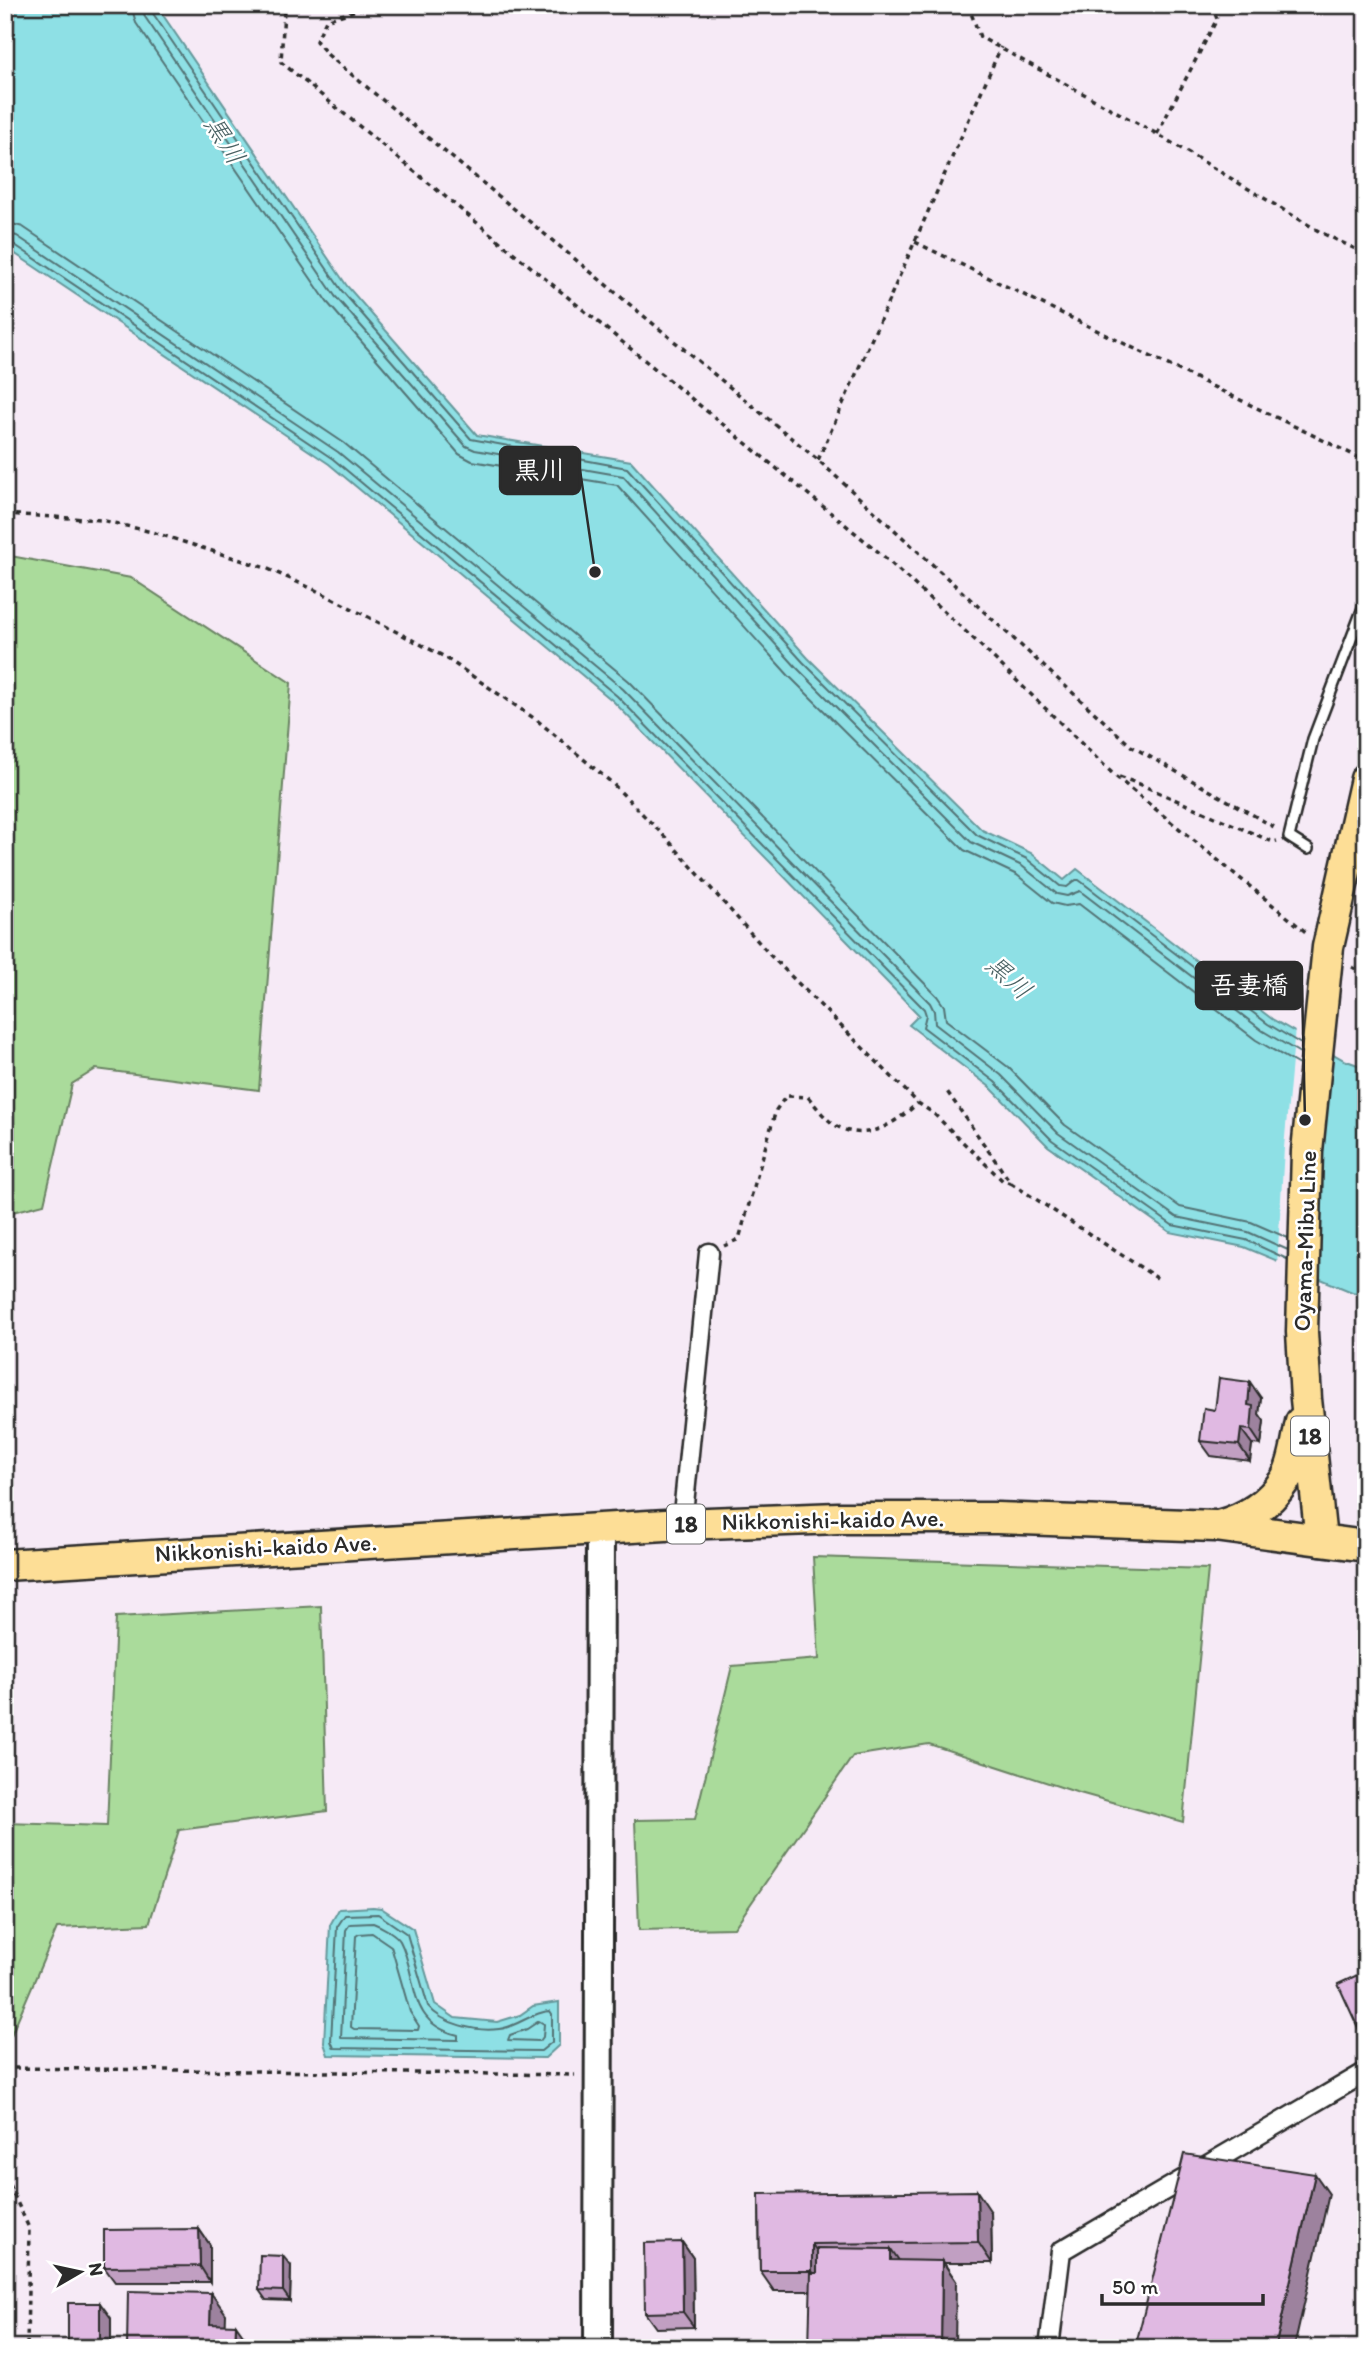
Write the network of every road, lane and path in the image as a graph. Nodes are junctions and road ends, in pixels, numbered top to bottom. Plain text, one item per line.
1 (291, 5) edge
2 (373, 5) edge
3 (968, 5) edge
4 (1212, 5) edge
5 (1001, 47) junction
6 (1157, 134) junction
7 (915, 242) junction
8 (1366, 254) edge
9 (818, 460) junction
10 (1366, 461) edge
11 (5, 514) edge
12 (1366, 600) edge
13 (1115, 776) junction
14 (1366, 779) edge
15 (1289, 837) junction
16 (1308, 849) dead end
17 (1327, 954) junction
18 (1366, 974) edge
19 (946, 1090) dead end
20 (918, 1103) junction
21 (1011, 1183) junction
22 (709, 1253) joint
23 (1157, 1278) dead end
24 (1306, 1399) junction
25 (682, 1524) junction
26 (1215, 1527) junction
27 (600, 1529) junction
28 (1321, 1540) junction
29 (1366, 1546) edge
30 (5, 1565) edge
31 (5, 2071) edge
32 (1366, 2072) edge
33 (598, 2075) junction
34 (5, 2176) edge
35 (27, 2348) edge
36 (598, 2348) edge
37 (1049, 2348) edge

1 - 13 path
2 - 9 path
3 - 5 path
4 - 6 path
5 - 6 path
5 - 7 path
6 - 8 path
7 - 9 path
7 - 10 path
9 - 15 path
11 - 20 path
12 - 15 lane
13 - 15 path
13 - 17 path
14 - 17 main road, Oyama-Mibu Line / 18
15 - 16 lane
17 - 18 path
17 - 24 main road, Oyama-Mibu Line / 18
19 - 21 path
20 - 21 path
20 - 22 path
21 - 23 path
22 - 25 street
24 - 26 main road
24 - 28 main road, Oyama-Mibu Line / 18
25 - 26 main road, Nikkonishi-kaido Ave. / 18
25 - 27 main road, Nikkonishi-kaido Ave. / 18
26 - 28 main road, Nikkonishi-kaido Ave. / 18
27 - 30 main road, Nikkonishi-kaido Ave. / 18
27 - 33 street
28 - 29 main road, Nikkonishi-kaido Ave. / 18
31 - 33 path
32 - 37 street
33 - 36 street
34 - 35 path

